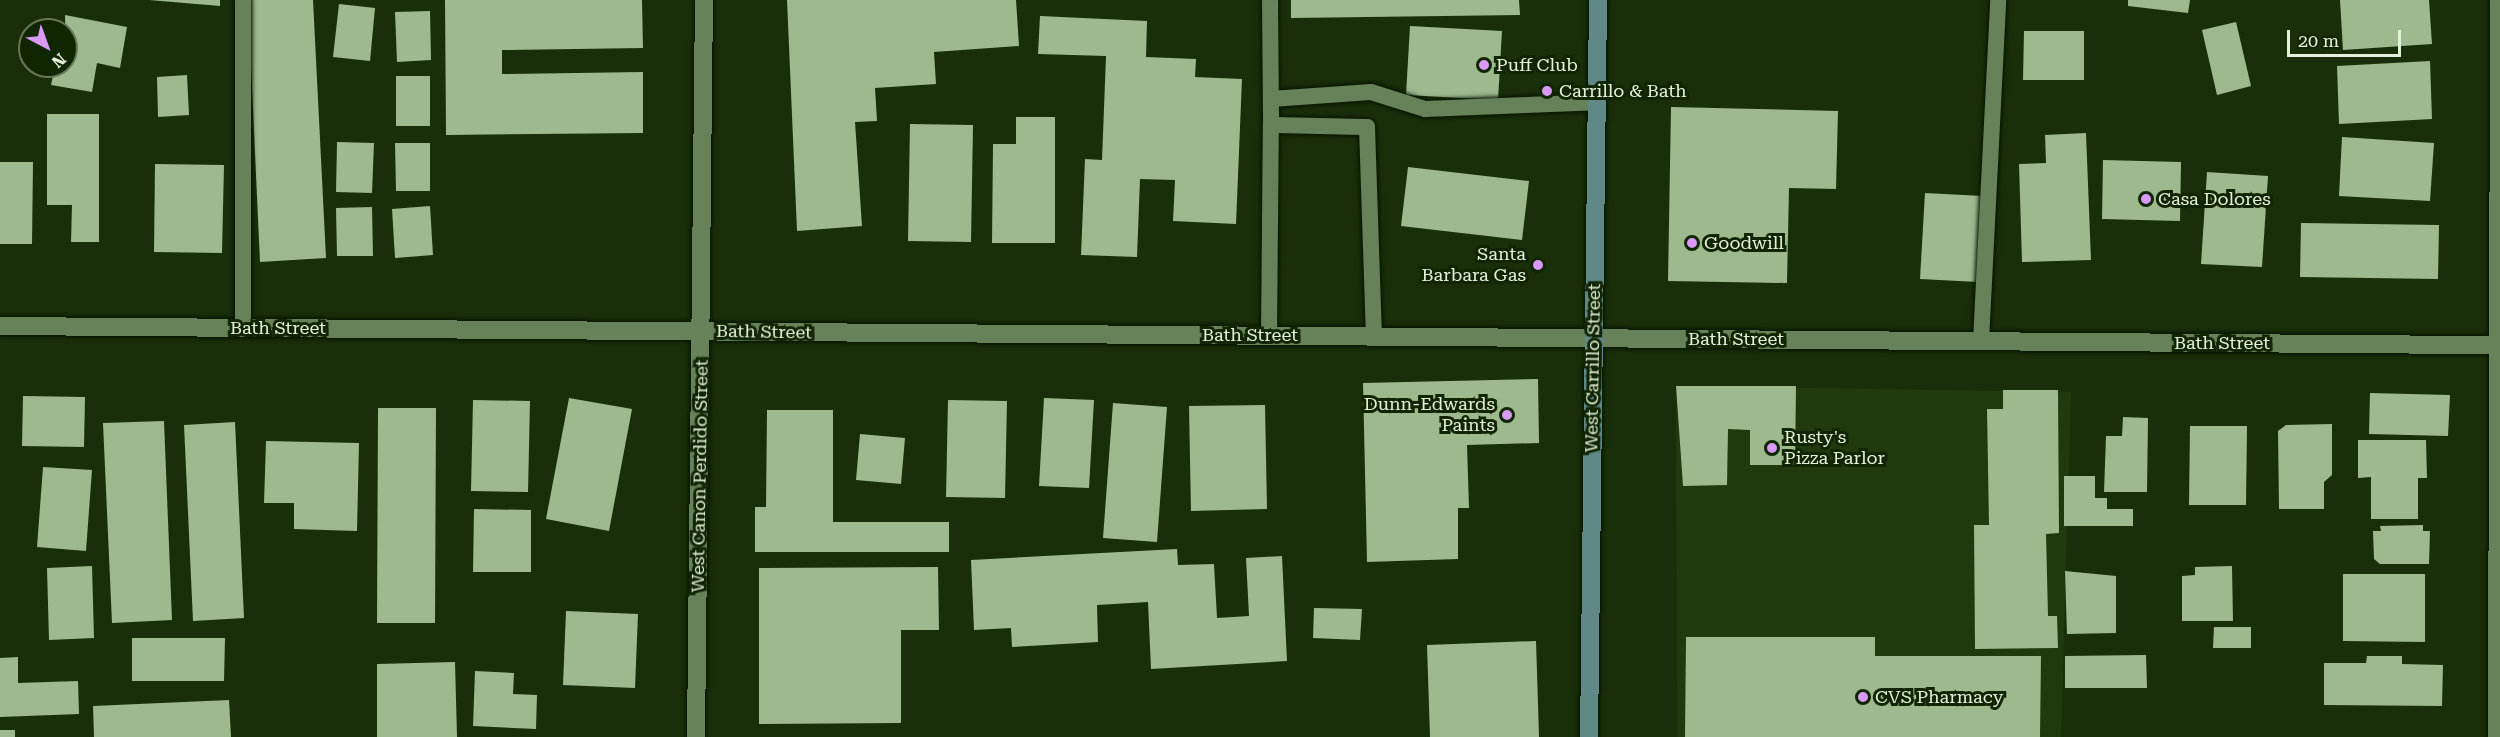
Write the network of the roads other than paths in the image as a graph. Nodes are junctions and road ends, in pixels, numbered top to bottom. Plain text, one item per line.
1 (243, 0) edge
2 (704, 0) edge
3 (1270, 0) edge
4 (1598, 0) edge
5 (1998, 0) edge
6 (2499, 0) edge
7 (2500, 22) edge
8 (1270, 99) junction
9 (1596, 102) junction
10 (1271, 125) junction
11 (0, 326) edge
12 (243, 328) junction
13 (702, 331) junction
14 (1269, 336) junction
15 (1374, 337) junction
16 (1593, 338) junction
17 (1981, 341) junction
18 (2499, 345) edge
19 (696, 737) edge
20 (1589, 737) edge
21 (2497, 737) edge

1 - 12 lane
2 - 13 street, West Canon Perdido Street
3 - 8 lane
4 - 9 main road, West Carrillo Street
5 - 17 lane
6 - 7 street
7 - 18 street
8 - 9 lane
8 - 10 lane
9 - 16 main road, West Carrillo Street
10 - 14 lane
10 - 15 lane
11 - 12 street, Bath Street
12 - 13 street, Bath Street
13 - 14 street, Bath Street
13 - 19 street, West Canon Perdido Street
14 - 15 street, Bath Street
15 - 16 street, Bath Street
16 - 17 street, Bath Street
16 - 20 main road, West Carrillo Street
17 - 18 street, Bath Street
18 - 21 street

